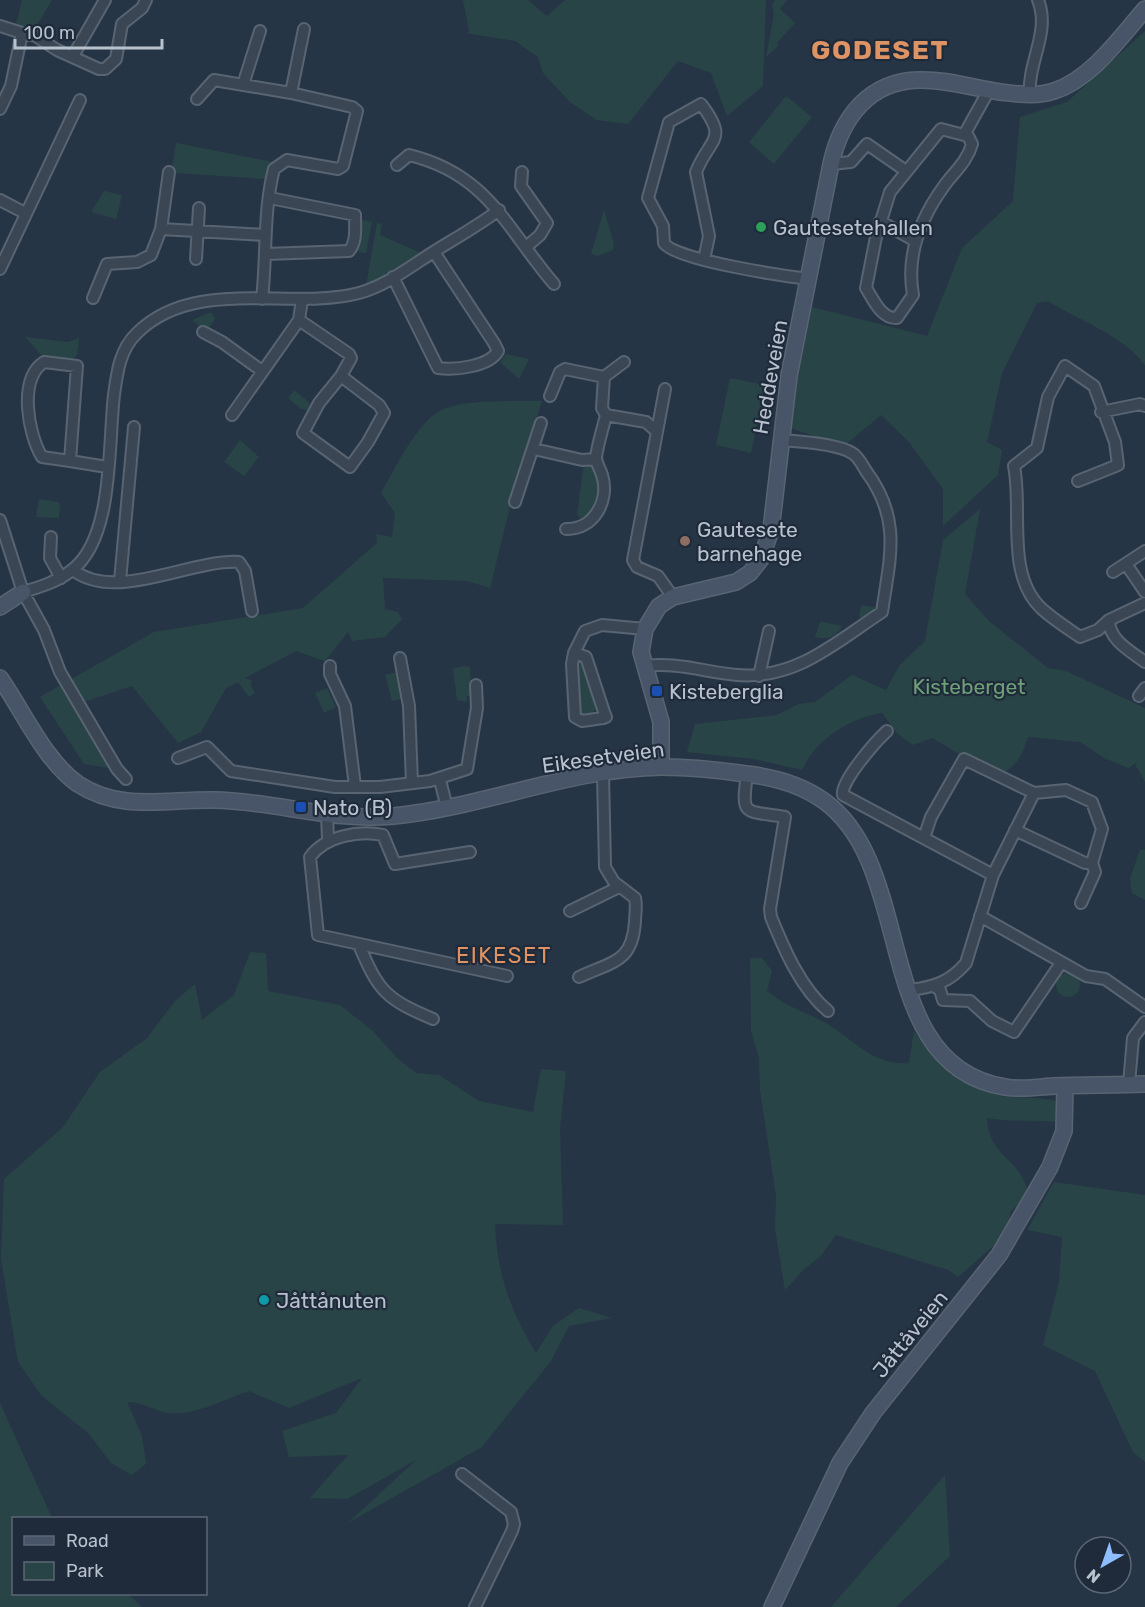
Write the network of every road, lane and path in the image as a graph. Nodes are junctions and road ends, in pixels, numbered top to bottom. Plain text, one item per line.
1 (105, 0) edge
2 (146, 0) edge
3 (1038, 0) edge
4 (1145, 9) edge
5 (0, 26) edge
6 (304, 29) dead end
7 (260, 31) dead end
8 (22, 33) junction
9 (73, 56) junction
10 (243, 85) junction
11 (990, 90) junction
12 (291, 93) junction
13 (1030, 95) junction
14 (197, 99) dead end
15 (81, 100) dead end
16 (0, 109) edge
17 (964, 135) junction
18 (831, 164) junction
19 (397, 165) dead end
20 (906, 171) junction
21 (169, 172) dead end
22 (522, 172) dead end
23 (270, 198) junction
24 (0, 200) edge
25 (199, 208) dead end
26 (500, 210) junction
27 (25, 213) junction
28 (880, 221) junction
29 (161, 229) junction
30 (198, 233) junction
31 (265, 235) junction
32 (915, 241) junction
33 (526, 247) junction
34 (434, 252) junction
35 (266, 254) junction
36 (196, 259) dead end
37 (704, 260) junction
38 (0, 269) edge
39 (393, 277) junction
40 (809, 279) junction
41 (554, 284) dead end
42 (93, 298) dead end
43 (262, 299) junction
44 (302, 300) junction
45 (299, 320) junction
46 (203, 332) dead end
47 (624, 362) dead end
48 (262, 371) junction
49 (341, 376) junction
50 (604, 377) junction
51 (665, 389) dead end
52 (550, 396) dead end
53 (1145, 406) edge
54 (1101, 412) junction
55 (232, 415) dead end
56 (606, 415) junction
57 (541, 423) dead end
58 (134, 427) dead end
59 (655, 430) junction
60 (780, 440) junction
61 (534, 449) junction
62 (596, 459) junction
63 (70, 461) junction
64 (107, 467) junction
65 (1078, 481) dead end
66 (515, 501) dead end
67 (0, 520) edge
68 (566, 529) dead end
69 (51, 537) dead end
70 (1145, 551) edge
71 (1126, 564) junction
72 (73, 570) junction
73 (1113, 572) dead end
74 (61, 578) junction
75 (120, 581) junction
76 (22, 592) junction
77 (1145, 592) edge
78 (673, 597) junction
79 (0, 598) edge
80 (1145, 603) edge
81 (0, 607) edge
82 (252, 611) dead end
83 (1109, 620) junction
84 (645, 629) junction
85 (768, 631) dead end
86 (574, 653) junction
87 (400, 658) dead end
88 (1145, 662) edge
89 (330, 666) dead end
90 (645, 666) junction
91 (759, 676) junction
92 (0, 678) edge
93 (476, 685) dead end
94 (887, 731) dead end
95 (178, 758) dead end
96 (661, 767) junction
97 (603, 774) junction
98 (747, 774) junction
99 (126, 779) dead end
100 (440, 780) junction
101 (412, 783) junction
102 (355, 786) junction
103 (1034, 793) junction
104 (447, 808) junction
105 (327, 815) junction
106 (1015, 830) junction
107 (924, 838) junction
108 (328, 839) junction
109 (470, 852) dead end
110 (1092, 863) junction
111 (993, 875) junction
112 (619, 887) junction
113 (1081, 903) dead end
114 (570, 911) dead end
115 (980, 916) junction
116 (359, 945) junction
117 (1061, 963) junction
118 (507, 976) dead end
119 (579, 977) dead end
120 (935, 987) junction
121 (910, 990) junction
122 (1141, 1004) edge
123 (828, 1011) dead end
124 (433, 1019) dead end
125 (1145, 1022) edge
126 (1129, 1084) junction
127 (1145, 1084) edge
128 (1065, 1086) junction
129 (462, 1474) dead end
130 (475, 1607) edge
131 (772, 1607) edge

1 - 9 street
2 - 9 street
3 - 13 street
4 - 13 main road, Heddeveien
5 - 8 street
6 - 12 street
7 - 10 street
8 - 9 street
8 - 16 street
10 - 12 street
10 - 14 street
11 - 13 main road, Heddeveien
11 - 17 street
11 - 18 main road, Heddeveien
12 - 23 street
15 - 27 street
17 - 20 street
17 - 32 street
18 - 20 street
18 - 40 main road, Heddeveien
19 - 26 street
20 - 28 street
21 - 29 street
22 - 33 street
23 - 31 street
23 - 35 street
24 - 27 street
25 - 30 street
26 - 33 street
26 - 34 street
27 - 38 street
28 - 32 street
28 - 32 street
29 - 30 street
29 - 42 street
30 - 31 street
30 - 36 street
31 - 35 street
33 - 41 street
34 - 39 street
34 - 39 street
35 - 43 street
37 - 37 street
37 - 40 street
39 - 44 street
40 - 60 main road, Heddeveien
43 - 44 street
43 - 64 street
44 - 45 street
45 - 48 street
45 - 49 street
46 - 48 street
47 - 50 street
48 - 55 street
49 - 49 street
50 - 52 street
50 - 56 street
51 - 59 street
53 - 54 street
54 - 65 street
54 - 83 street
56 - 59 street
56 - 62 street
57 - 61 street
58 - 75 street
59 - 78 street
60 - 78 main road, Heddeveien
60 - 91 street
61 - 62 street
61 - 66 street
62 - 68 street
63 - 63 street
63 - 64 street
64 - 72 street
67 - 76 street
69 - 74 street
70 - 71 street
71 - 73 street
71 - 77 street
72 - 74 street
72 - 75 street
74 - 76 street
75 - 82 street
76 - 79 main road
76 - 81 main road
76 - 99 street
78 - 84 main road
80 - 83 street
83 - 88 street
84 - 86 street
84 - 90 main road
85 - 91 street
86 - 86 street
87 - 101 street
89 - 102 street
90 - 91 street
90 - 96 main road
92 - 105 main road, Eikesetveien
93 - 100 street
94 - 107 street
95 - 102 street
96 - 97 main road, Eikesetveien
96 - 98 main road, Eikesetveien
97 - 104 main road, Eikesetveien
97 - 112 street
98 - 121 main road, Eikesetveien
98 - 123 street
100 - 101 street
100 - 104 street
101 - 102 street
103 - 106 street
103 - 107 street
103 - 110 street
104 - 105 main road, Eikesetveien
105 - 108 street
106 - 110 street
106 - 111 street
107 - 111 street
108 - 109 street
108 - 116 street
110 - 113 street
111 - 115 street
112 - 114 street
112 - 119 street
115 - 117 street
115 - 120 street
116 - 118 street
116 - 124 street
117 - 120 street
117 - 122 street
120 - 121 street
121 - 128 main road, Eikesetveien
125 - 126 street
126 - 127 main road, Eikesetveien
126 - 128 main road, Eikesetveien
128 - 131 main road, Jåttåveien
129 - 130 street

